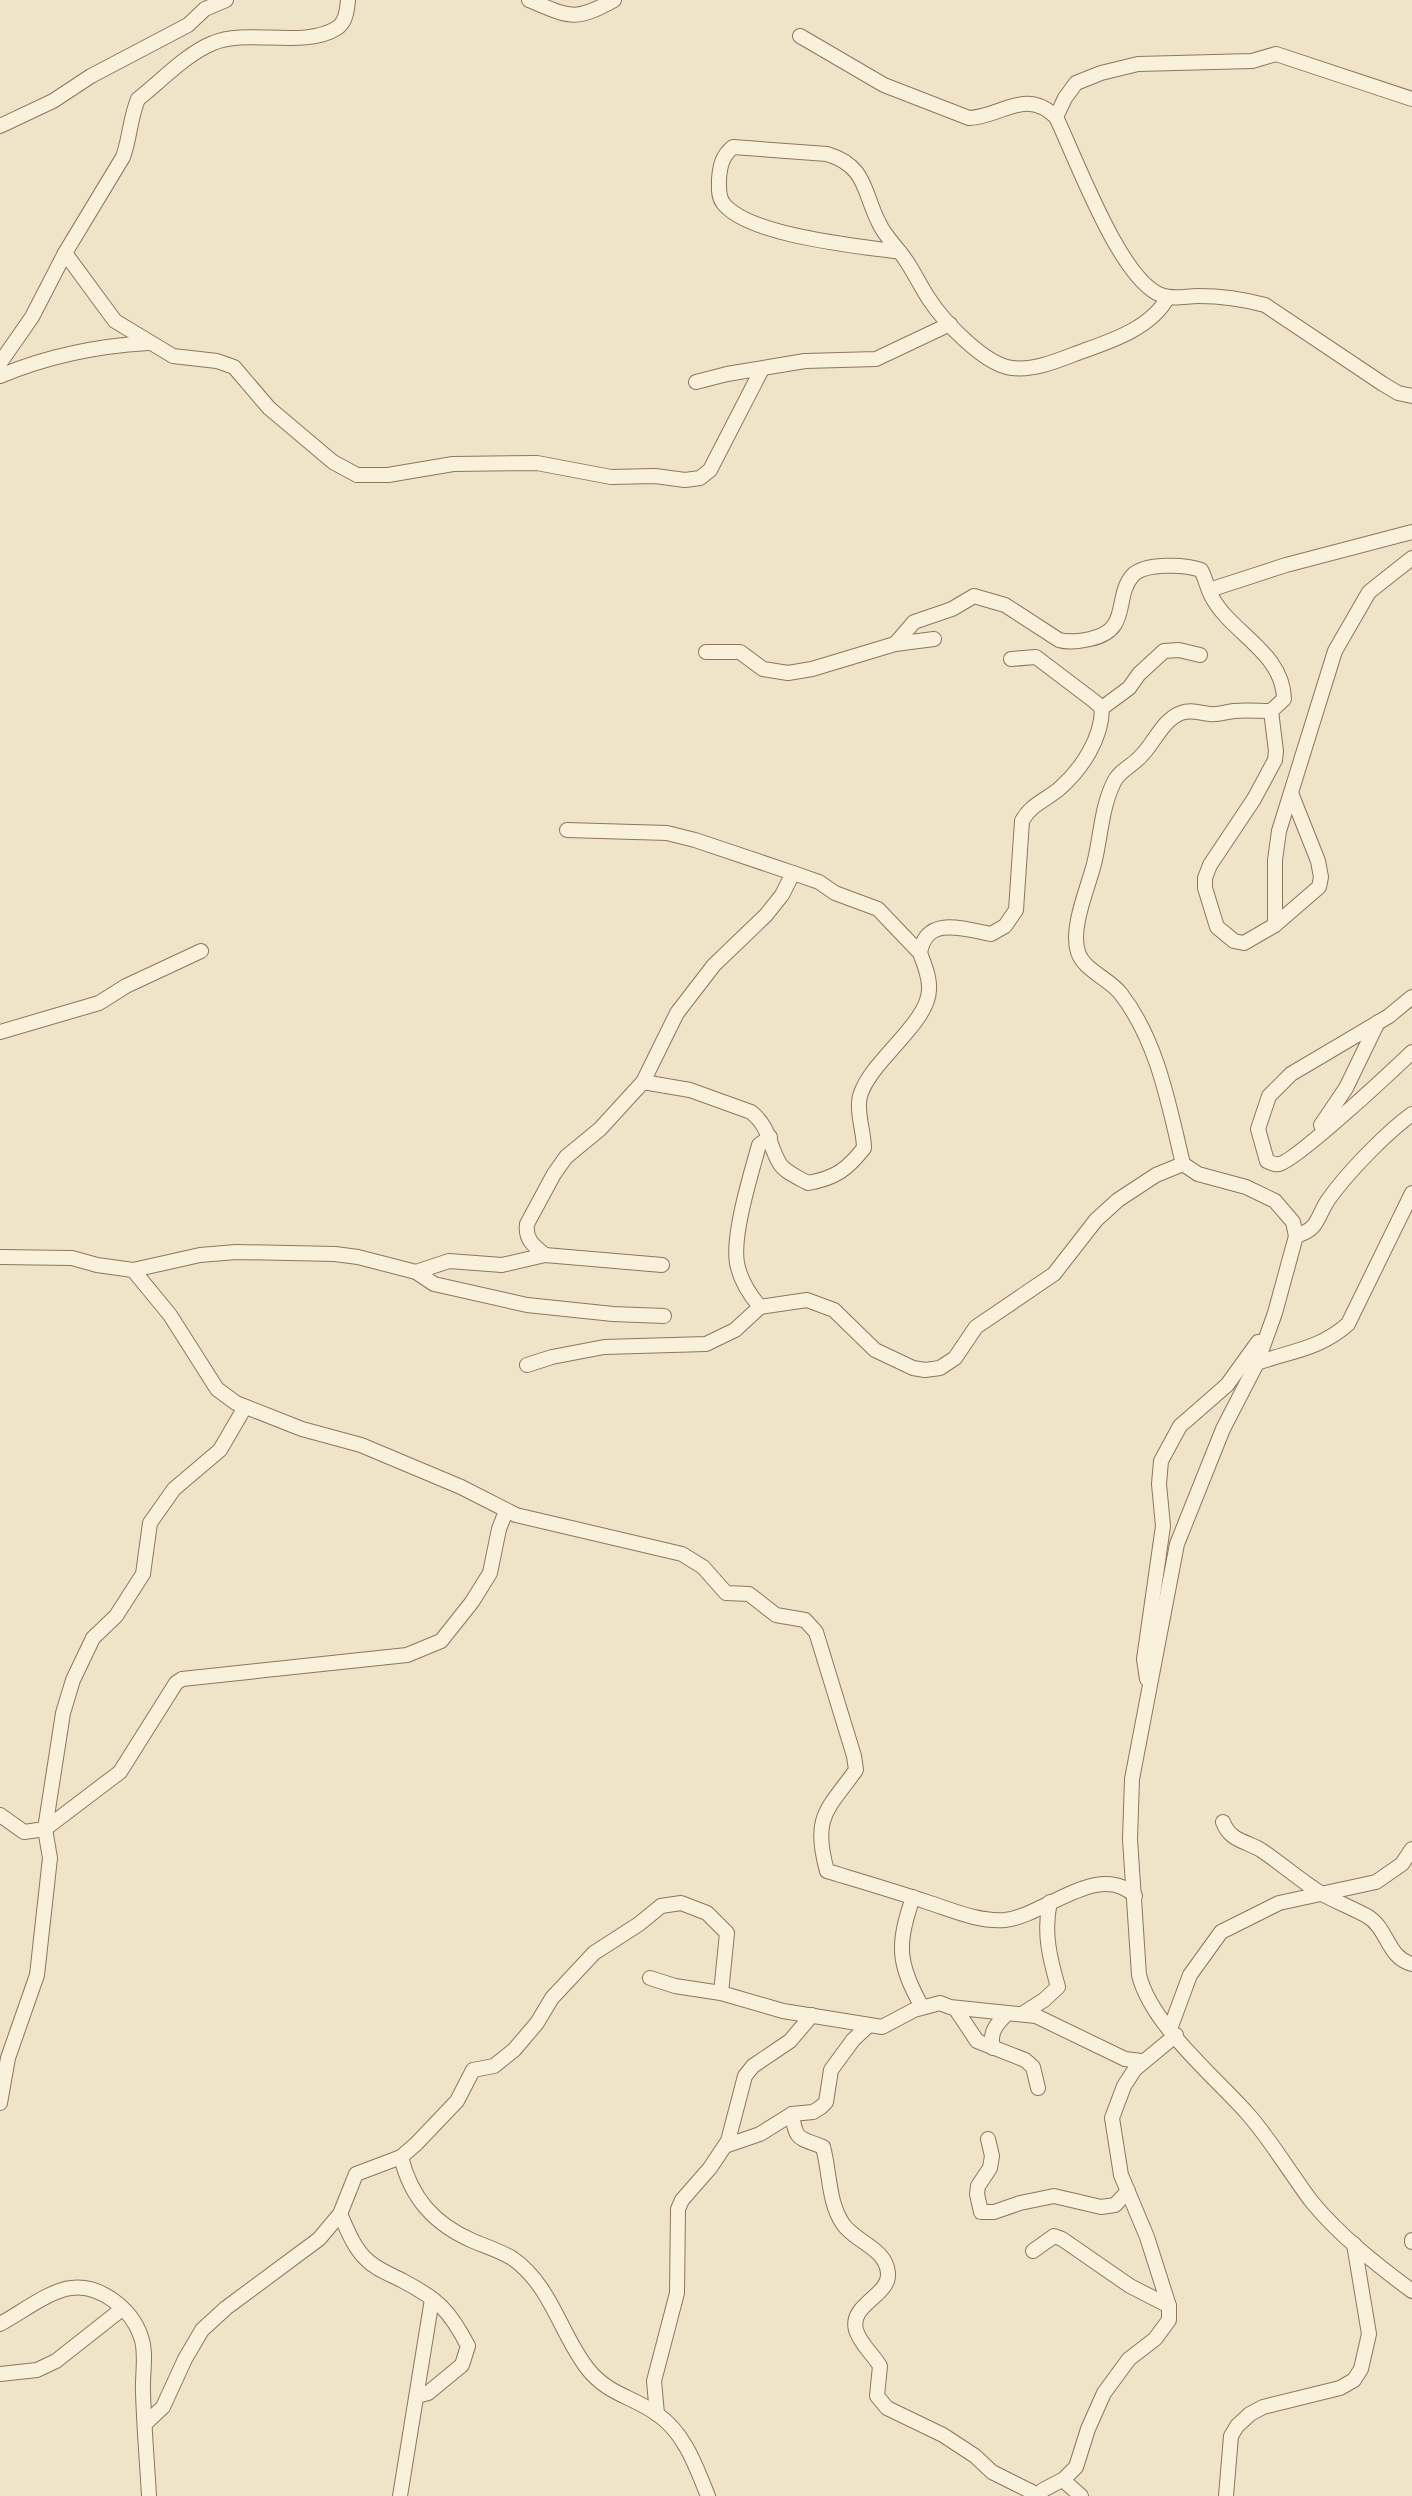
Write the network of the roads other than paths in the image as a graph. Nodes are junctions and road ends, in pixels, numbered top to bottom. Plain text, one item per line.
1 (226, 0) edge
2 (348, 0) edge
3 (529, 0) edge
4 (614, 0) edge
5 (800, 36) dead end
6 (1412, 99) edge
7 (1056, 117) junction
8 (0, 126) edge
9 (900, 252) junction
10 (65, 253) junction
11 (1168, 297) junction
12 (950, 324) junction
13 (148, 343) junction
14 (0, 363) edge
15 (762, 369) junction
16 (0, 376) edge
17 (696, 382) dead end
18 (1412, 396) edge
19 (1412, 532) edge
20 (1412, 558) edge
21 (1209, 590) junction
22 (934, 639) dead end
23 (895, 644) junction
24 (706, 652) dead end
25 (1200, 655) dead end
26 (1011, 659) dead end
27 (1102, 708) junction
28 (1271, 711) junction
29 (1291, 793) junction
30 (567, 830) dead end
31 (793, 873) junction
32 (1275, 925) junction
33 (201, 951) dead end
34 (920, 953) junction
35 (1412, 997) edge
36 (1378, 1022) junction
37 (0, 1032) edge
38 (1412, 1052) edge
39 (643, 1082) junction
40 (1412, 1114) edge
41 (770, 1137) junction
42 (1307, 1145) junction
43 (1183, 1164) junction
44 (1412, 1193) edge
45 (1296, 1236) junction
46 (545, 1255) junction
47 (0, 1257) edge
48 (662, 1265) dead end
49 (133, 1270) junction
50 (416, 1272) junction
51 (760, 1307) junction
52 (664, 1316) dead end
53 (1267, 1329) junction
54 (1257, 1363) junction
55 (527, 1365) dead end
56 (245, 1407) junction
57 (506, 1511) junction
58 (1148, 1693) junction
59 (0, 1815) edge
60 (1223, 1822) dead end
61 (45, 1829) junction
62 (1412, 1849) edge
63 (1320, 1893) junction
64 (1135, 1896) junction
65 (913, 1897) junction
66 (1050, 1902) junction
67 (1412, 1964) edge
68 (650, 1978) dead end
69 (721, 1993) junction
70 (922, 2007) junction
71 (955, 2008) junction
72 (1007, 2014) junction
73 (1022, 2014) junction
74 (812, 2015) junction
75 (869, 2025) junction
76 (1173, 2032) junction
77 (993, 2048) junction
78 (1141, 2061) junction
79 (1038, 2088) dead end
80 (0, 2103) edge
81 (792, 2114) junction
82 (988, 2139) dead end
83 (725, 2146) junction
84 (401, 2157) junction
85 (1128, 2191) junction
86 (340, 2214) junction
87 (1354, 2244) junction
88 (1033, 2251) dead end
89 (1412, 2291) edge
90 (432, 2299) junction
91 (1169, 2306) junction
92 (122, 2309) junction
93 (0, 2324) edge
94 (0, 2374) edge
95 (417, 2396) junction
96 (657, 2414) junction
97 (145, 2424) junction
98 (701, 2478) junction
99 (1063, 2480) junction
100 (149, 2496) edge
101 (400, 2496) edge
102 (696, 2496) edge
103 (708, 2496) edge
104 (1040, 2496) edge
105 (1081, 2496) edge
106 (1226, 2496) edge

1 - 8 street
2 - 10 street
3 - 4 street
5 - 7 street
6 - 7 street
7 - 11 street
9 - 9 street
9 - 12 street
10 - 13 street
10 - 14 street
11 - 12 street
11 - 18 street
12 - 15 street
13 - 15 street
13 - 16 street
15 - 17 street
19 - 21 street
20 - 29 street
21 - 23 street
21 - 28 street
22 - 23 street
23 - 24 street
25 - 27 street
26 - 27 street
27 - 34 street
28 - 32 street
28 - 43 street
29 - 32 street
29 - 32 street
30 - 31 street
31 - 34 street
31 - 39 street
33 - 37 street
34 - 41 street
35 - 36 street
36 - 42 street
36 - 42 street
38 - 42 street
39 - 41 street
39 - 46 street
40 - 45 street
41 - 51 street
43 - 45 street
43 - 51 street
44 - 54 street
45 - 53 street
46 - 48 street
46 - 50 street
47 - 49 street
49 - 50 street
49 - 56 street
50 - 52 street
51 - 55 street
53 - 54 street
53 - 58 street
54 - 58 street
56 - 57 street
56 - 61 street
57 - 61 street
57 - 65 street
58 - 64 street
59 - 61 street
60 - 63 street
61 - 80 street
62 - 63 street
63 - 67 street
63 - 76 street
64 - 66 street
64 - 76 street
65 - 66 street
65 - 70 street
66 - 73 street
68 - 69 street
69 - 74 street
69 - 84 street
70 - 71 street
70 - 75 street
71 - 72 street
71 - 77 street
72 - 73 street
72 - 77 street
73 - 78 street
74 - 75 street
74 - 83 street
75 - 81 street
76 - 78 street
76 - 87 street
77 - 79 street
78 - 85 street
81 - 83 street
81 - 104 street
82 - 85 street
83 - 96 street
84 - 86 street
84 - 96 street
85 - 91 street
86 - 90 street
86 - 97 street
87 - 89 street
87 - 106 street
88 - 91 street
90 - 95 street
90 - 95 street
91 - 99 street
92 - 93 street
92 - 94 street
92 - 97 street
95 - 101 street
96 - 98 street
97 - 100 street
98 - 102 street
98 - 103 street
99 - 104 street
99 - 105 street

